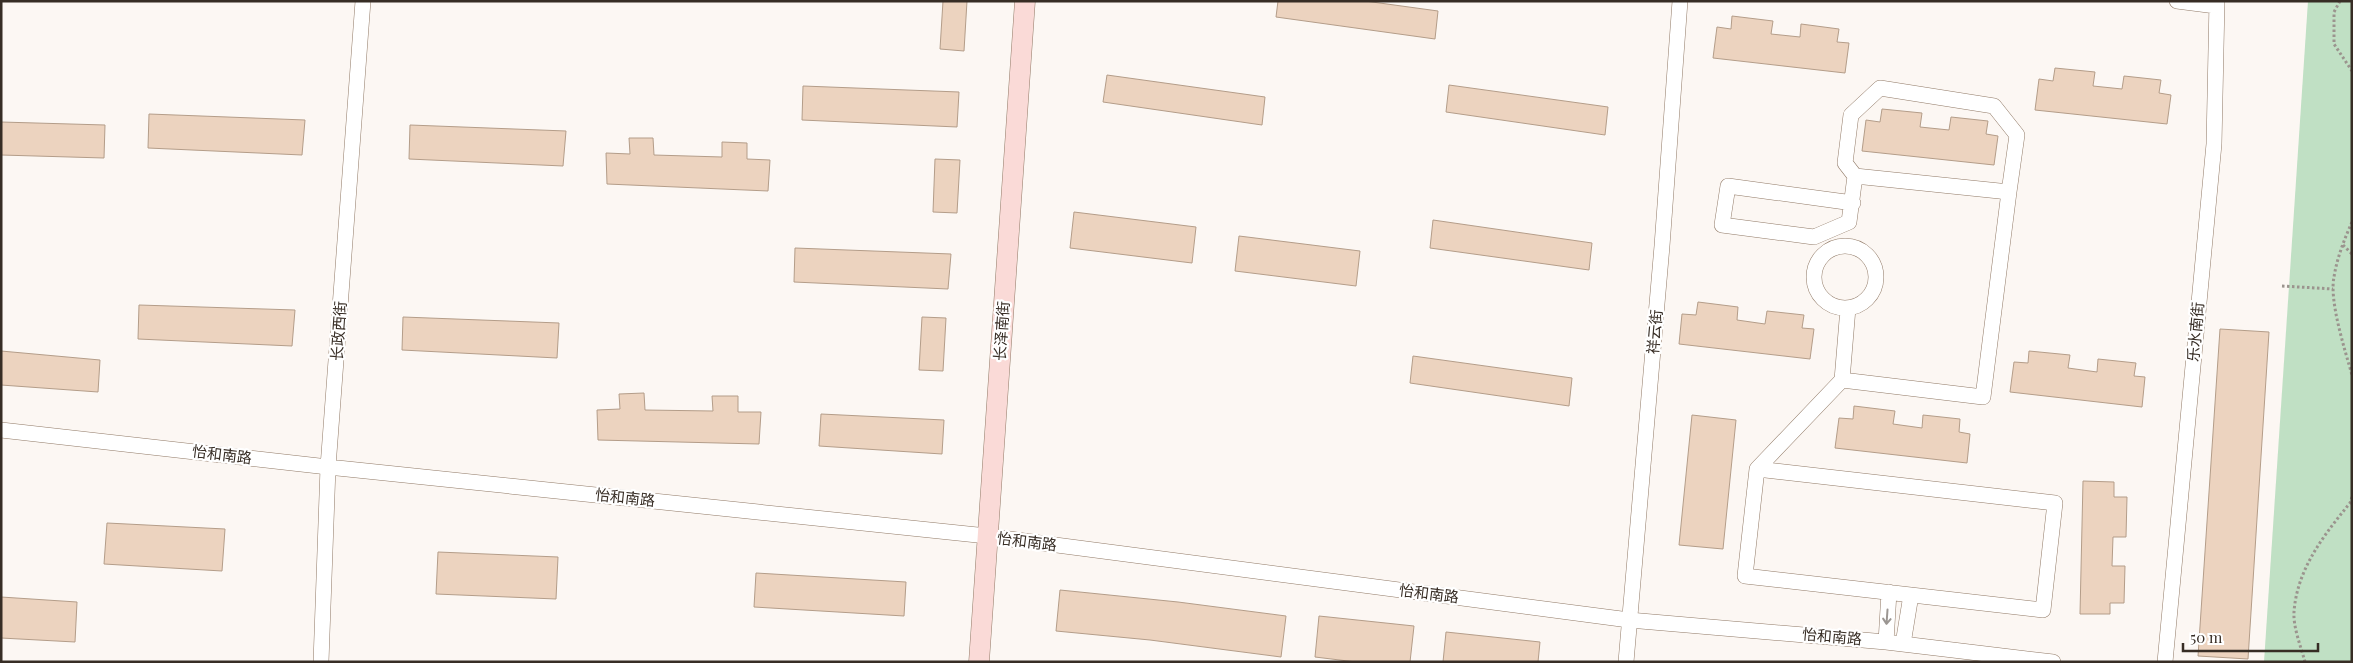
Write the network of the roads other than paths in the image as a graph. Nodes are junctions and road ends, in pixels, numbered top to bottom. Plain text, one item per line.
1 (364, 1) edge
2 (1025, 1) edge
3 (1680, 1) edge
4 (2177, 1) edge
5 (2216, 4) edge
6 (1855, 176) junction
7 (2009, 192) junction
8 (1853, 203) junction
9 (1834, 229) junction
10 (1842, 246) junction
11 (1848, 308) junction
12 (1842, 380) junction
13 (1, 430) edge
14 (328, 467) junction
15 (1758, 469) junction
16 (987, 536) junction
17 (1889, 592) junction
18 (1911, 595) junction
19 (1629, 620) junction
20 (1886, 642) junction
21 (1903, 644) junction
22 (321, 662) edge
23 (979, 662) edge
24 (1626, 662) edge
25 (2053, 662) edge
26 (2165, 662) edge

1 - 14 street, 长政西街
2 - 16 street, 长泽南街
3 - 19 street, 祥云街
4 - 5 street
5 - 26 street, 乐水南街
6 - 7 street
6 - 7 street
6 - 8 street
7 - 12 street
8 - 9 street
8 - 9 street
9 - 10 street
10 - 11 street
10 - 11 street
11 - 12 street
12 - 15 street
13 - 14 street, 怡和南路
14 - 16 street, 怡和南路
14 - 22 street, 长政西街
15 - 17 street
15 - 18 street
16 - 19 street, 怡和南路
16 - 23 street, 长泽南街
17 - 18 street
17 -> 20 street
18 - 21 street
19 - 20 street, 怡和南路
19 - 24 street, 祥云街
20 - 21 street, 怡和南路
21 - 25 street, 怡和南路

